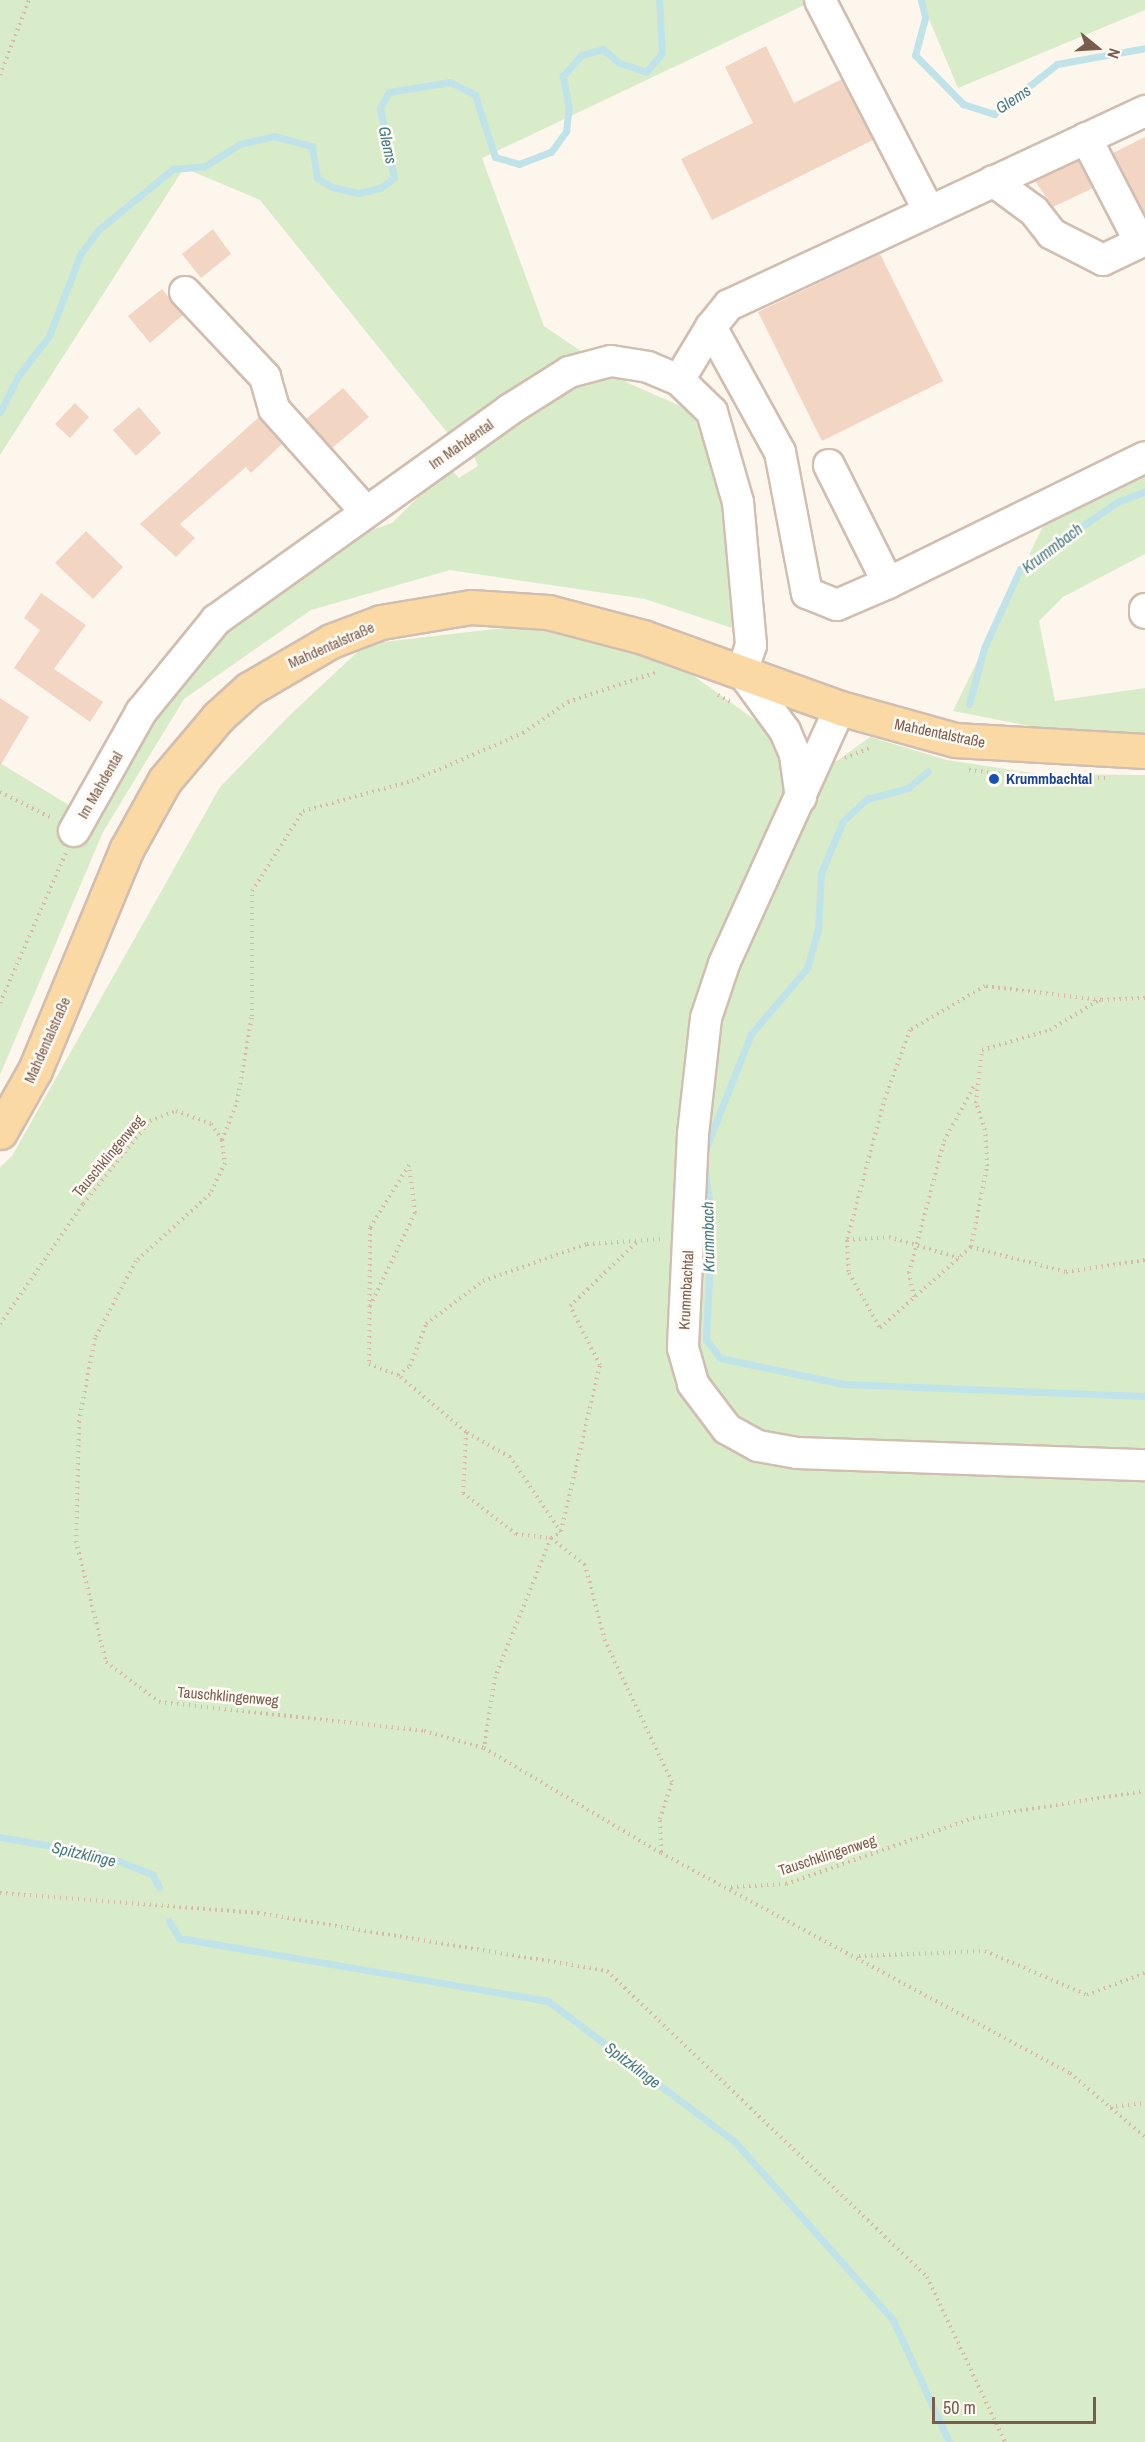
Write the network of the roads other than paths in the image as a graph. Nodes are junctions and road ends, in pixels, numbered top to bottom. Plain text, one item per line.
1 (820, 0) edge
2 (1145, 111) edge
3 (1086, 138) junction
4 (993, 181) junction
5 (929, 211) junction
6 (1142, 241) edge
7 (185, 292) dead end
8 (711, 327) junction
9 (679, 380) junction
10 (1145, 458) edge
11 (829, 465) dead end
12 (366, 512) junction
13 (888, 583) junction
14 (742, 672) junction
15 (840, 708) junction
16 (1145, 751) edge
17 (801, 798) junction
18 (74, 831) road end
19 (0, 1132) edge
20 (1145, 1465) edge

1 - 5 street
2 - 3 street
3 - 4 street
3 - 6 street
4 - 5 street
4 - 6 street
5 - 8 street
7 - 12 street
8 - 9 street
8 - 13 street
9 - 12 street, Im Mahdental
9 - 14 street, Im Mahdental
10 - 13 street
11 - 13 street
12 - 18 street, Im Mahdental
14 - 15 main road, Mahdentalstraße
14 - 17 street
14 - 19 main road, Mahdentalstraße
15 - 16 main road, Mahdentalstraße
15 - 17 street, Krummbachtal
17 - 20 street, Krummbachtal

